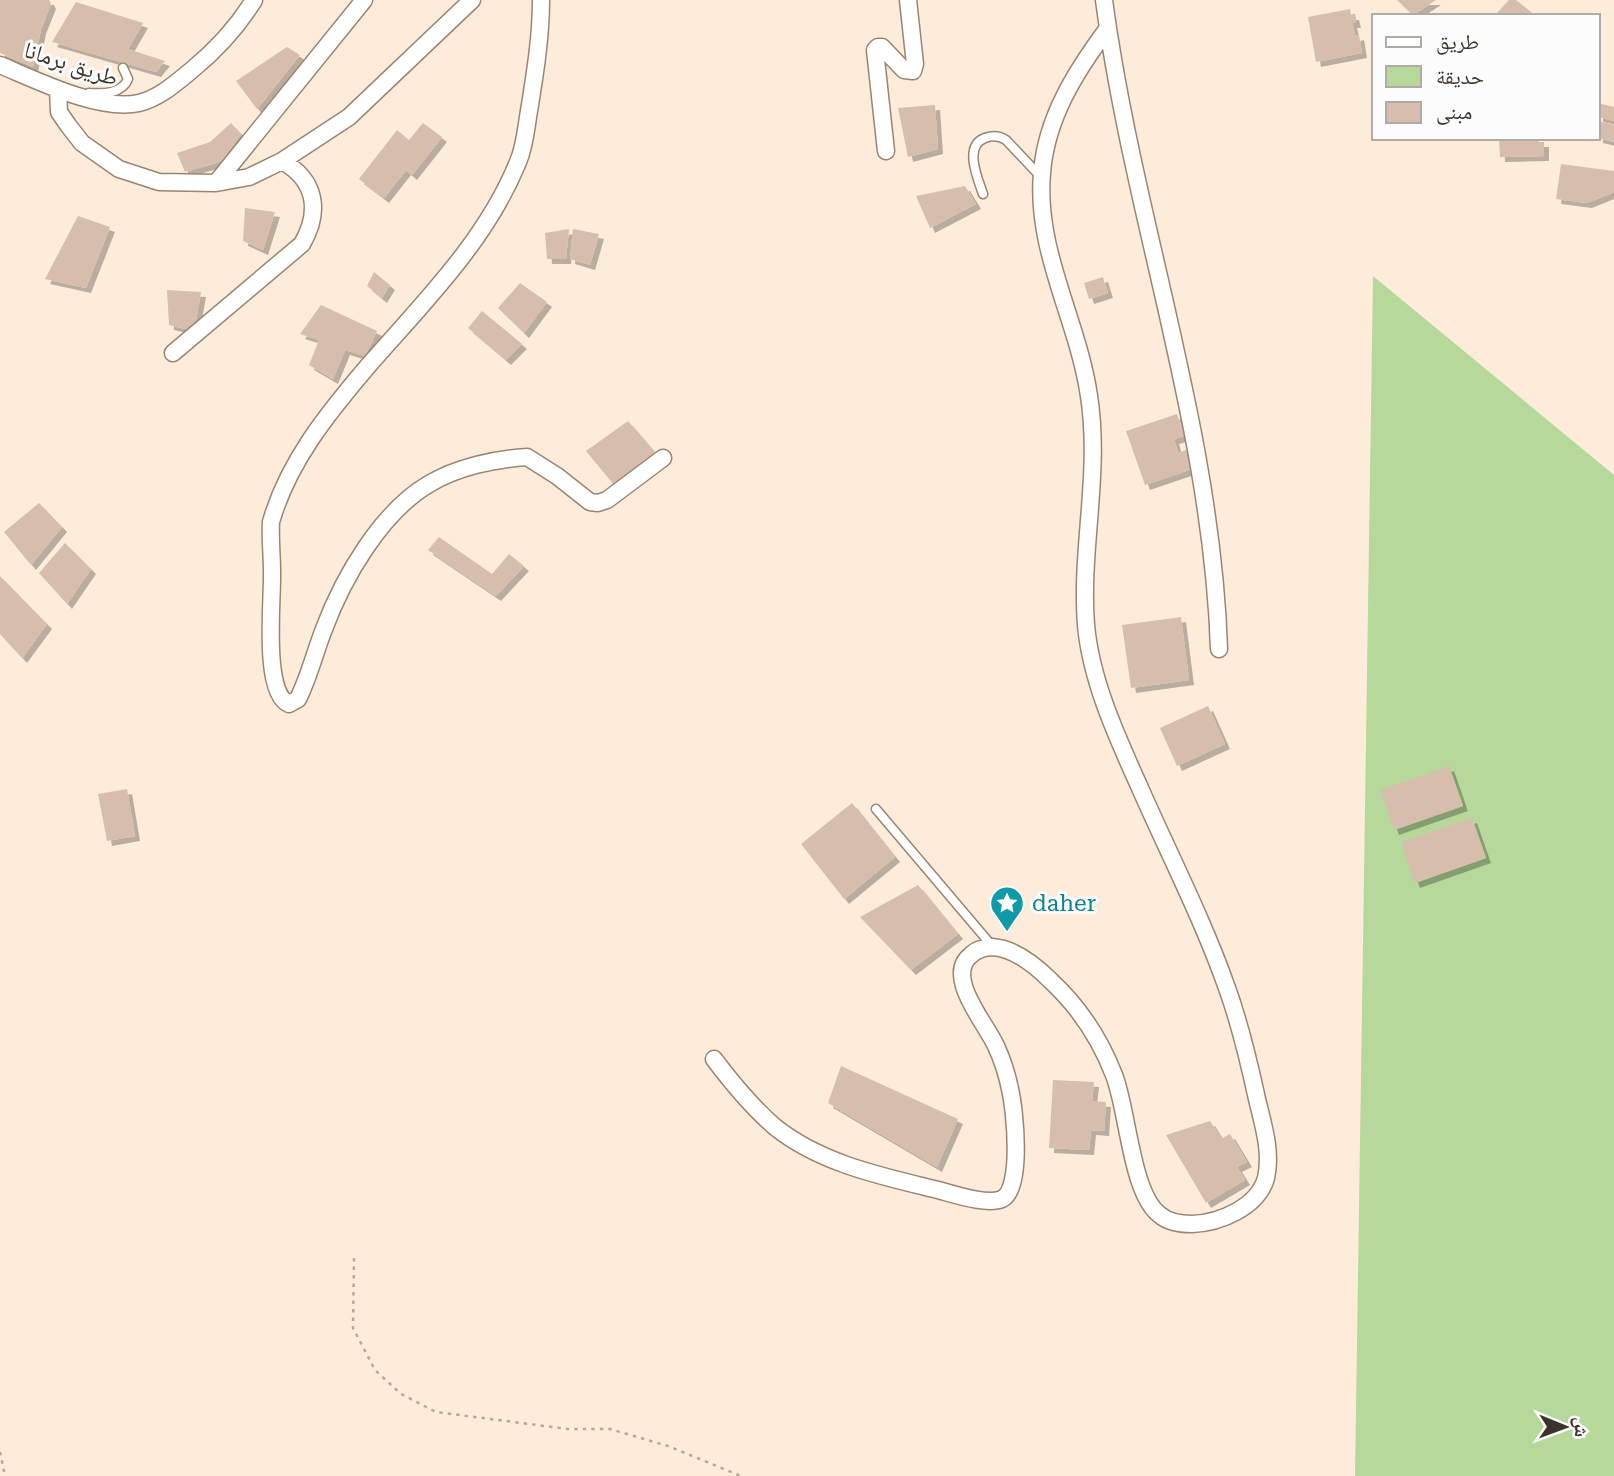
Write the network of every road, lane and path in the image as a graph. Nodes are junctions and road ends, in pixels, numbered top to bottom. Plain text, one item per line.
1 (254, 0) edge
2 (365, 0) edge
3 (472, 0) edge
4 (541, 0) edge
5 (908, 0) edge
6 (1104, 0) edge
7 (1108, 28) junction
8 (0, 65) edge
9 (123, 68) dead end
10 (58, 89) junction
11 (887, 151) dead end
12 (282, 161) junction
13 (1041, 177) junction
14 (215, 183) junction
15 (983, 194) dead end
16 (173, 353) dead end
17 (663, 458) dead end
18 (1219, 649) dead end
19 (876, 809) dead end
20 (992, 947) junction
21 (714, 1059) dead end
22 (354, 1258) dead end
23 (0, 1452) edge
24 (5, 1476) edge
25 (741, 1476) edge

1 - 10 street, طريق برمانا
2 - 14 street
3 - 12 street
4 - 17 street
5 - 11 street
6 - 7 street
7 - 13 street
7 - 18 street
8 - 10 street, طريق برمانا
9 - 10 lane
10 - 14 street
12 - 14 street
12 - 16 street
13 - 15 lane
13 - 20 street
19 - 20 lane
20 - 21 street
22 - 25 path
23 - 24 path

